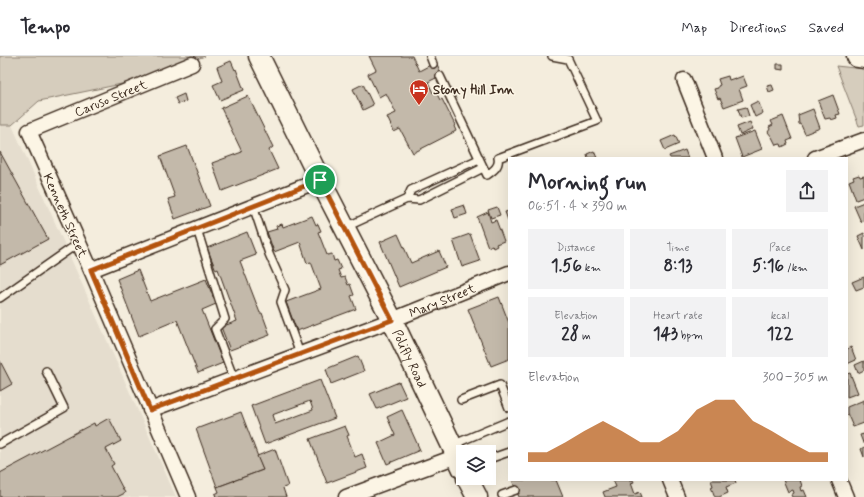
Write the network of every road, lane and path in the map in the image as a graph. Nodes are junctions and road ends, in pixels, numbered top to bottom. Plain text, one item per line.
1 (259, 56) edge
2 (430, 56) edge
3 (552, 56) edge
4 (858, 56) edge
5 (864, 57) edge
6 (192, 64) dead end
7 (433, 64) dead end
8 (440, 76) dead end
9 (684, 80) dead end
10 (29, 131) joint
11 (864, 140) edge
12 (715, 157) edge
13 (818, 157) edge
14 (479, 159) junction
15 (483, 168) junction
16 (320, 180) junction
17 (407, 199) junction
18 (253, 206) junction
19 (344, 228) junction
20 (197, 229) junction
21 (79, 245) junction
22 (91, 270) junction
23 (508, 274) edge
24 (0, 298) edge
25 (392, 320) junction
26 (300, 354) junction
27 (46, 371) dead end
28 (234, 379) junction
29 (461, 400) dead end
30 (508, 405) edge
31 (150, 410) junction
32 (508, 422) edge
33 (0, 444) edge
34 (474, 445) edge
35 (508, 452) edge
36 (456, 455) edge
37 (456, 457) edge
38 (496, 457) edge
39 (670, 481) edge
40 (839, 481) edge
41 (471, 485) edge
42 (516, 490) dead end
43 (502, 495) dead end
44 (188, 497) edge
45 (346, 497) edge
46 (477, 497) edge
47 (677, 497) edge
48 (846, 497) edge

1 - 16 main road, Polifly Road
2 - 7 lane
3 - 15 lane
4 - 5 highway
6 - 10 street, Caruso Street
8 - 14 lane
9 - 12 street
10 - 21 street, Kenneth Street
11 - 13 street
14 - 15 lane
14 - 17 lane
15 - 17 lane
16 - 18 street
16 - 19 main road, Polifly Road
17 - 19 lane
18 - 20 street
18 - 26 lane
19 - 25 main road, Polifly Road
20 - 22 street
20 - 28 lane
21 - 22 street, Kenneth Street
21 - 24 lane
22 - 31 street, Kenneth Street
23 - 25 street, Mary Street
25 - 26 street, Mary Street
25 - 36 main road, Polifly Road
26 - 28 street, Mary Street
27 - 33 lane
28 - 31 street, Mary Street
29 - 30 lane
31 - 44 street, Kenneth Street
32 - 34 lane
35 - 38 lane
37 - 45 street
39 - 47 street
40 - 48 street
41 - 46 main road
42 - 43 lane

